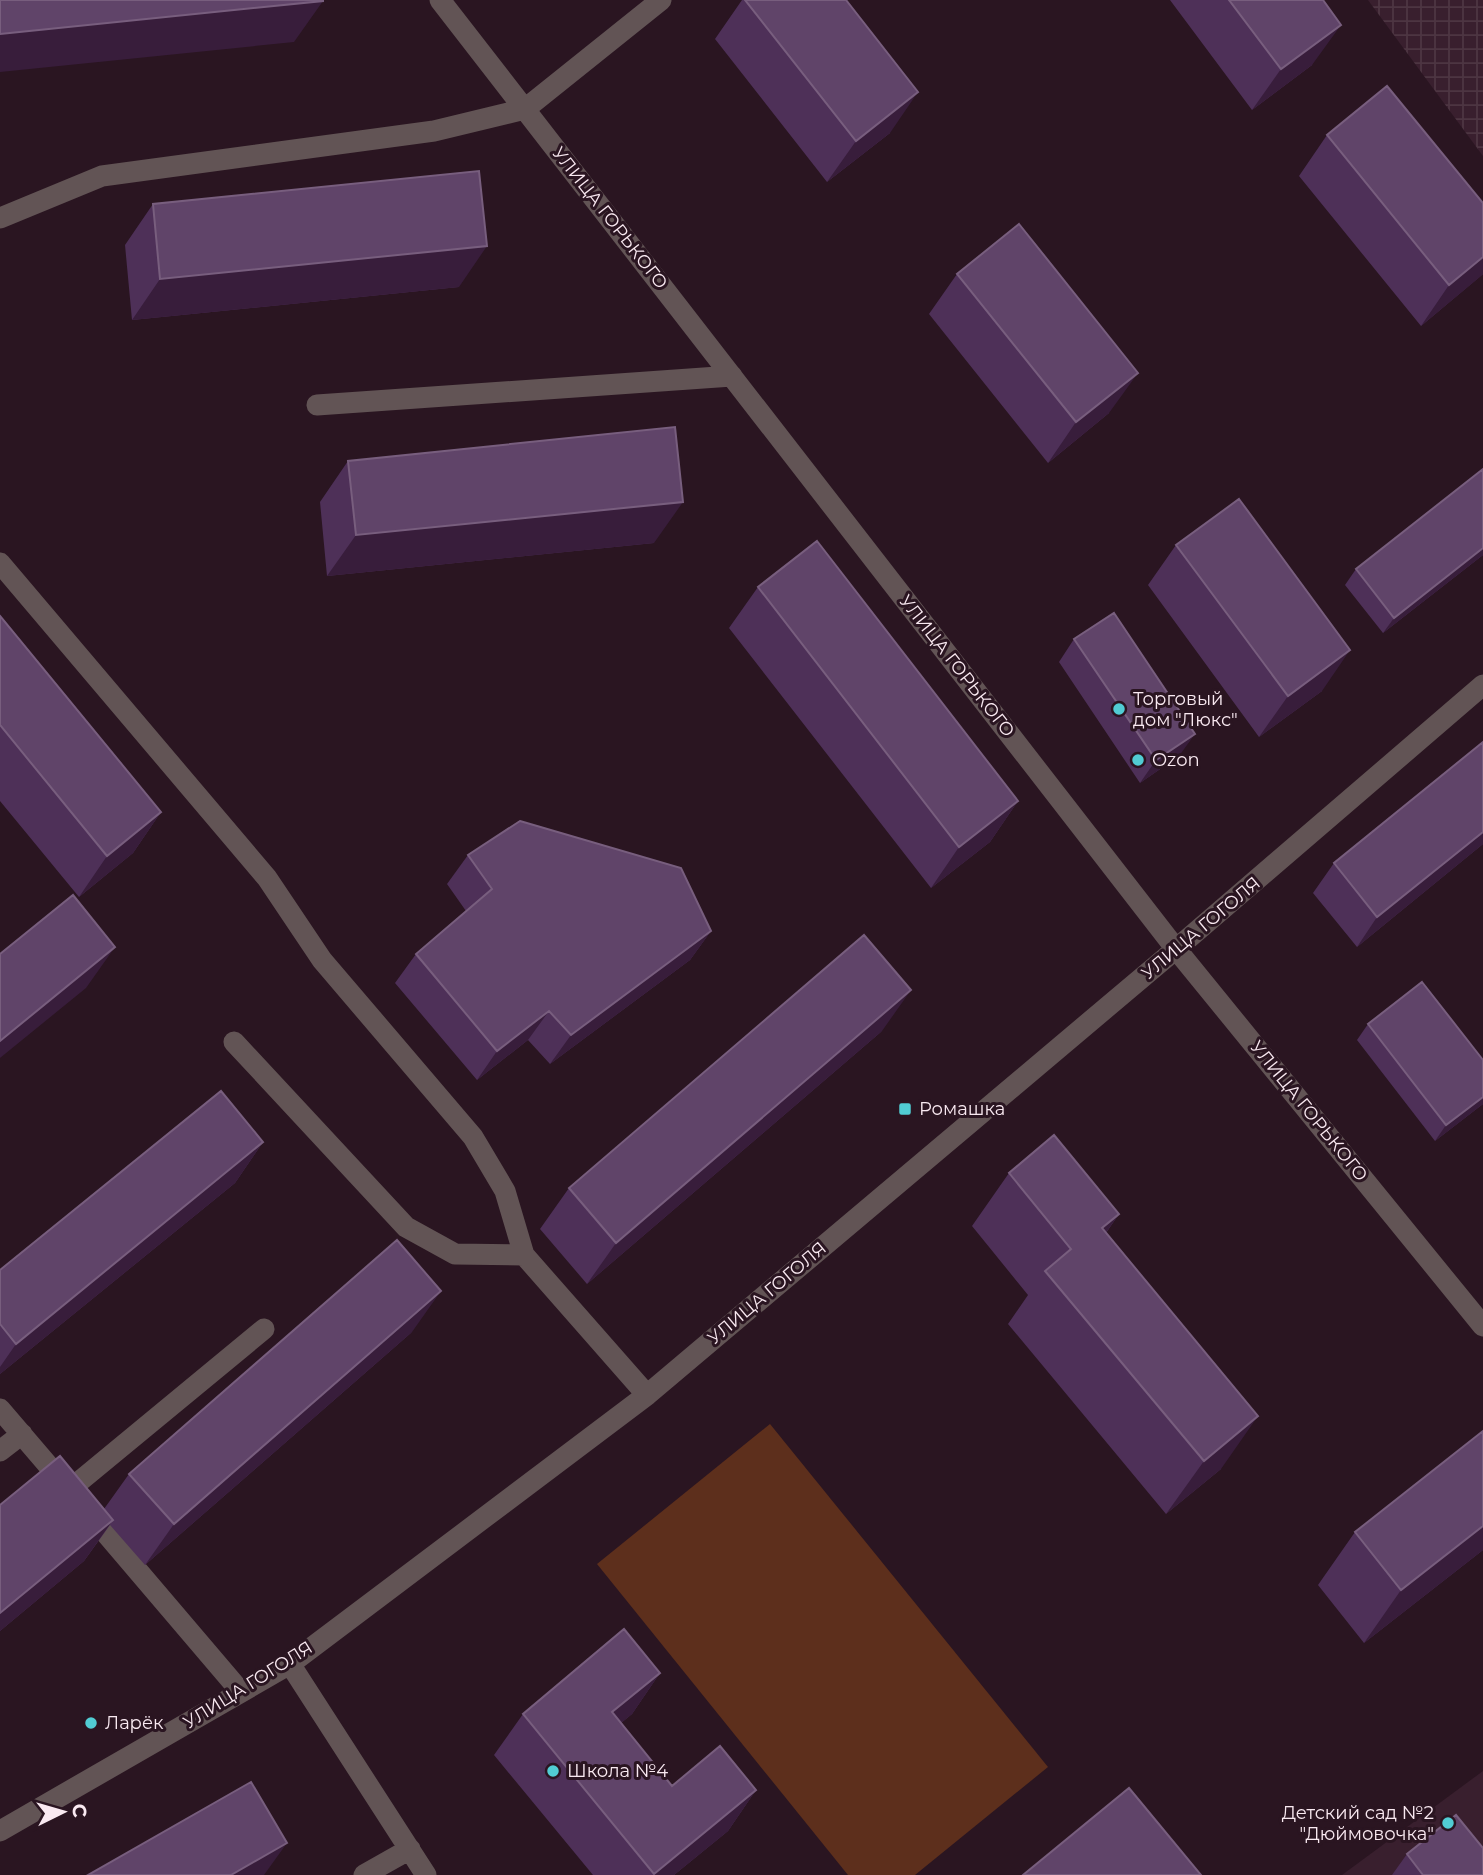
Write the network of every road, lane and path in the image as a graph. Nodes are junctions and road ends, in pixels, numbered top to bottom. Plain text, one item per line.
1 (440, 0) edge
2 (661, 0) edge
3 (525, 109) junction
4 (0, 218) edge
5 (732, 376) junction
6 (317, 405) dead end
7 (0, 564) edge
8 (1483, 685) edge
9 (1177, 949) junction
10 (234, 1042) dead end
11 (524, 1255) junction
12 (1483, 1325) edge
13 (264, 1329) dead end
14 (646, 1395) junction
15 (0, 1409) edge
16 (22, 1434) junction
17 (0, 1451) edge
18 (69, 1490) junction
19 (290, 1664) junction
20 (241, 1692) junction
21 (0, 1831) edge
22 (410, 1849) junction
23 (364, 1875) edge
24 (426, 1875) edge

1 - 3 street, УЛИЦА ГОРЬКОГО
2 - 3 street
3 - 4 street
3 - 5 street, УЛИЦА ГОРЬКОГО
5 - 6 street
5 - 9 street, УЛИЦА ГОРЬКОГО
7 - 11 street
8 - 9 street, УЛИЦА ГОГОЛЯ
9 - 12 street, УЛИЦА ГОРЬКОГО
9 - 14 street, УЛИЦА ГОГОЛЯ
10 - 11 street
11 - 14 street
13 - 18 street
14 - 19 street, УЛИЦА ГОГОЛЯ
15 - 16 street
16 - 17 street
16 - 18 street
18 - 20 street
19 - 20 street, УЛИЦА ГОГОЛЯ
19 - 22 street
20 - 21 street, УЛИЦА ГОГОЛЯ
22 - 23 street
22 - 24 street

